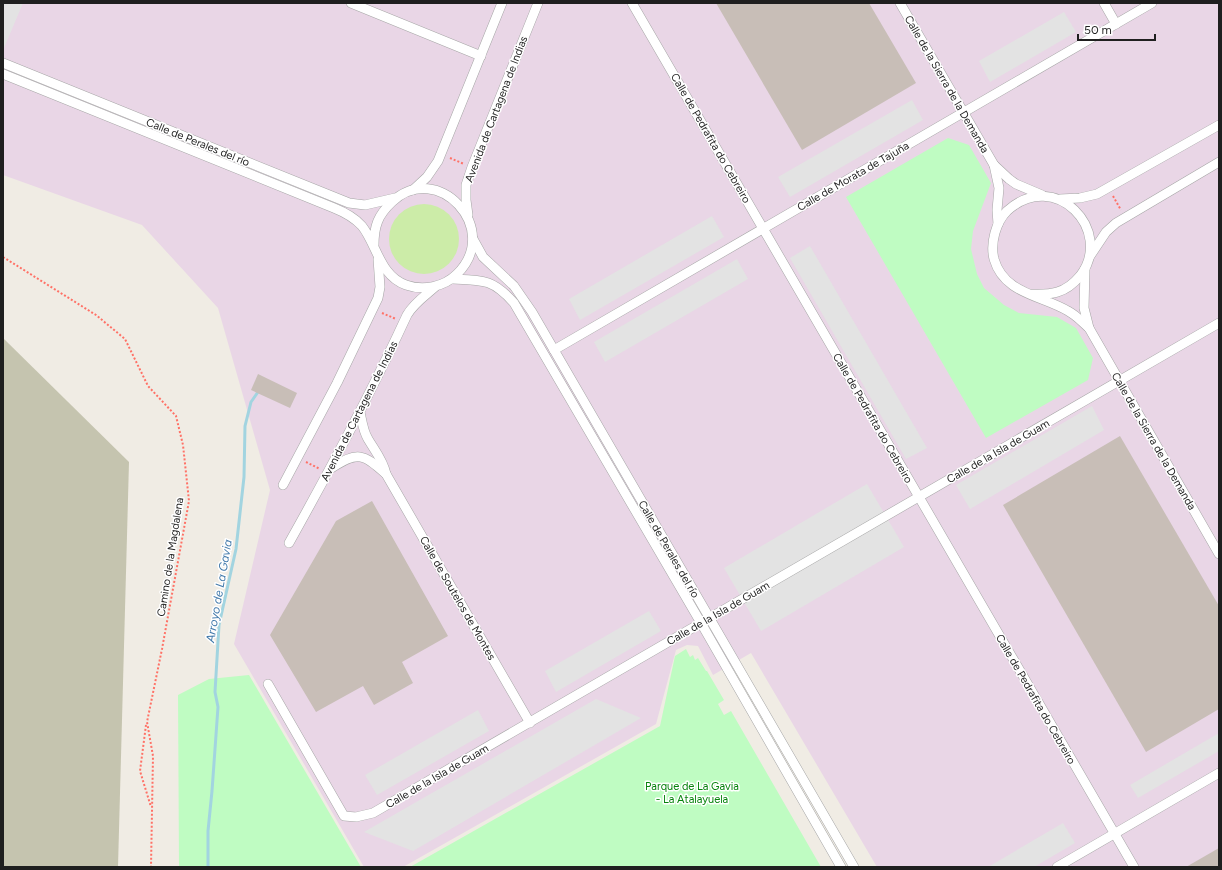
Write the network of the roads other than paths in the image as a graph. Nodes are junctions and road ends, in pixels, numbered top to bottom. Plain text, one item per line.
1 (351, 3) edge
2 (502, 3) edge
3 (538, 3) edge
4 (632, 3) edge
5 (900, 3) edge
6 (1104, 3) edge
7 (1152, 3) edge
8 (1116, 24) junction
9 (481, 56) junction
10 (3, 63) edge
11 (3, 74) edge
12 (963, 112) junction
13 (1219, 125) edge
14 (1219, 162) edge
15 (994, 165) junction
16 (413, 190) junction
17 (1042, 195) junction
18 (396, 198) junction
19 (1060, 199) junction
20 (468, 218) junction
21 (998, 224) junction
22 (763, 229) junction
23 (473, 239) junction
24 (374, 245) junction
25 (378, 255) junction
26 (1090, 258) junction
27 (1085, 269) junction
28 (453, 279) junction
29 (437, 286) junction
30 (1029, 294) junction
31 (1219, 323) edge
32 (1088, 328) junction
33 (554, 350) junction
34 (1119, 381) junction
35 (360, 412) junction
36 (330, 469) junction
37 (386, 474) junction
38 (283, 485) dead end
39 (919, 496) junction
40 (289, 542) dead end
41 (1219, 554) edge
42 (709, 618) junction
43 (701, 623) junction
44 (268, 684) dead end
45 (530, 723) junction
46 (1219, 773) edge
47 (1114, 833) junction
48 (841, 867) edge
49 (854, 867) edge
50 (1057, 867) edge
51 (1134, 867) edge

1 - 9 street
2 - 9 street
3 - 20 street, Avenida de Cartagena de Indias
4 - 22 street, Calle de Pedrafita do Cebreiro
5 - 12 street, Calle de la Sierra de la Demanda
6 - 8 street
7 - 8 street, Calle de Morata de Tajuña
8 - 12 street, Calle de Morata de Tajuña
9 - 16 street
10 - 18 street, Calle de Perales del río
11 - 24 street, Calle de Perales del río
12 - 15 street, Calle de la Sierra de la Demanda
12 - 22 street, Calle de Morata de Tajuña
13 - 19 street
14 - 26 street
15 - 17 street, Calle de la Sierra de la Demanda
15 - 21 street, Calle de la Sierra de la Demanda
16 - 18 street
16 - 20 street
17 - 19 street
17 - 21 street
18 - 24 street
19 - 26 street
20 - 23 street
21 - 30 street
22 - 33 street, Calle de Morata de Tajuña
22 - 39 street, Calle de Pedrafita do Cebreiro
23 - 28 street
23 - 33 street, Calle de Perales del río
24 - 25 street
25 - 29 street
25 - 38 street
26 - 27 street
27 - 30 street
27 - 32 street, Calle de la Sierra de la Demanda
28 - 29 street
28 - 43 street, Calle de Perales del río
29 - 35 street, Avenida de Cartagena de Indias
30 - 32 street, Calle de la Sierra de la Demanda
31 - 34 street, Calle de la Isla de Guam
32 - 34 street, Calle de la Sierra de la Demanda
33 - 42 street, Calle de Perales del río
34 - 39 street, Calle de la Isla de Guam
34 - 41 street, Calle de la Sierra de la Demanda
35 - 36 street, Avenida de Cartagena de Indias
35 - 37 street, Calle de Soutelos de Montes
36 - 37 street, Calle de Soutelos de Montes
36 - 40 street, Avenida de Cartagena de Indias
37 - 45 street, Calle de Soutelos de Montes
39 - 42 street, Calle de la Isla de Guam
39 - 47 street, Calle de Pedrafita do Cebreiro
42 - 43 street, Calle de la Isla de Guam
42 - 49 street, Calle de Perales del río
43 - 45 street, Calle de la Isla de Guam
43 - 48 street, Calle de Perales del río
44 - 45 street, Calle de la Isla de Guam
46 - 47 street
47 - 50 street
47 - 51 street, Calle de Pedrafita do Cebreiro

